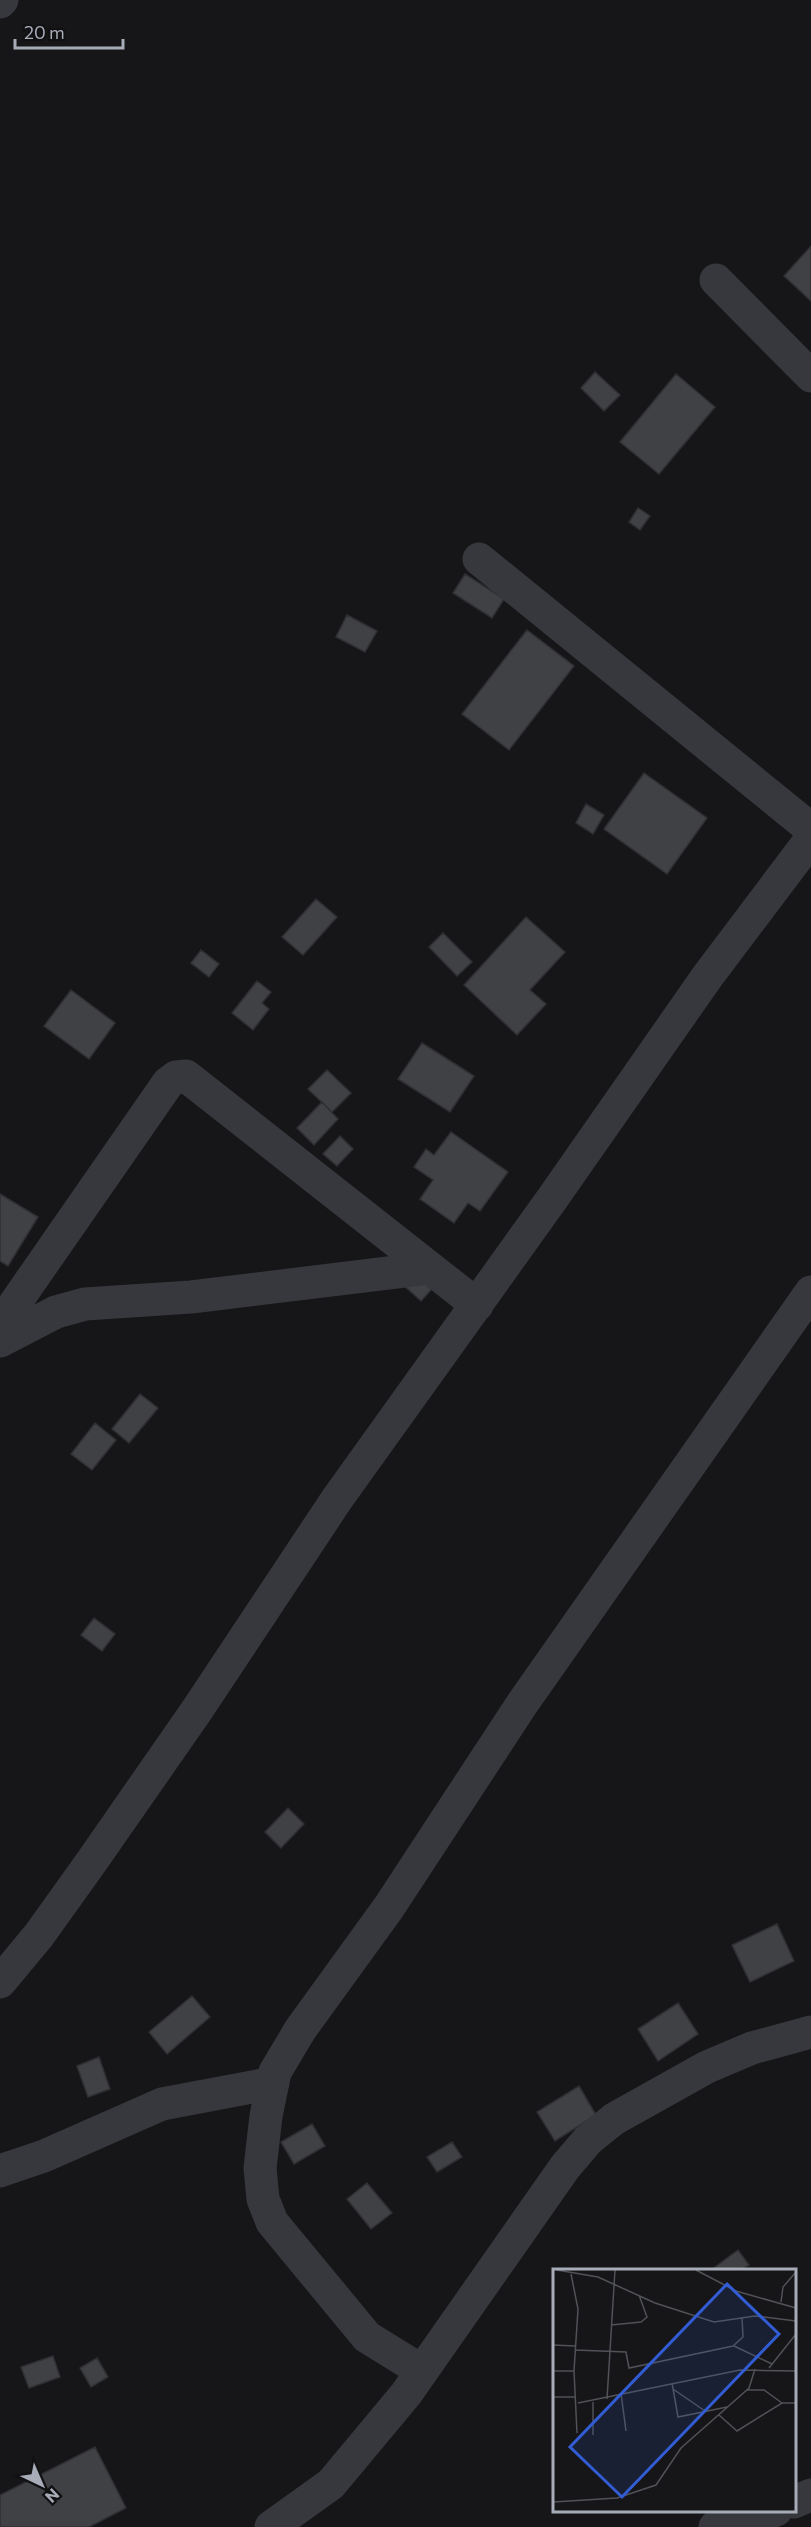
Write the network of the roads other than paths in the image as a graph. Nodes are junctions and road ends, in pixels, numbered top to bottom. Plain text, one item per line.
1 (716, 280) dead end
2 (811, 376) edge
3 (479, 559) dead end
4 (811, 829) edge
5 (811, 839) edge
6 (429, 1268) junction
7 (811, 1292) edge
8 (477, 1305) junction
9 (0, 1325) edge
10 (0, 1341) edge
11 (0, 1982) edge
12 (811, 2032) edge
13 (273, 2083) junction
14 (0, 2171) edge
15 (422, 2371) junction
16 (811, 2495) edge
17 (796, 2502) edge
18 (773, 2512) edge
19 (272, 2527) edge
20 (715, 2527) edge

1 - 2 street
3 - 4 street
5 - 8 street
6 - 8 street
6 - 9 street
6 - 10 street
7 - 13 street
8 - 11 street
12 - 15 street
13 - 14 street
13 - 15 street
15 - 19 street
16 - 17 street
18 - 20 street

